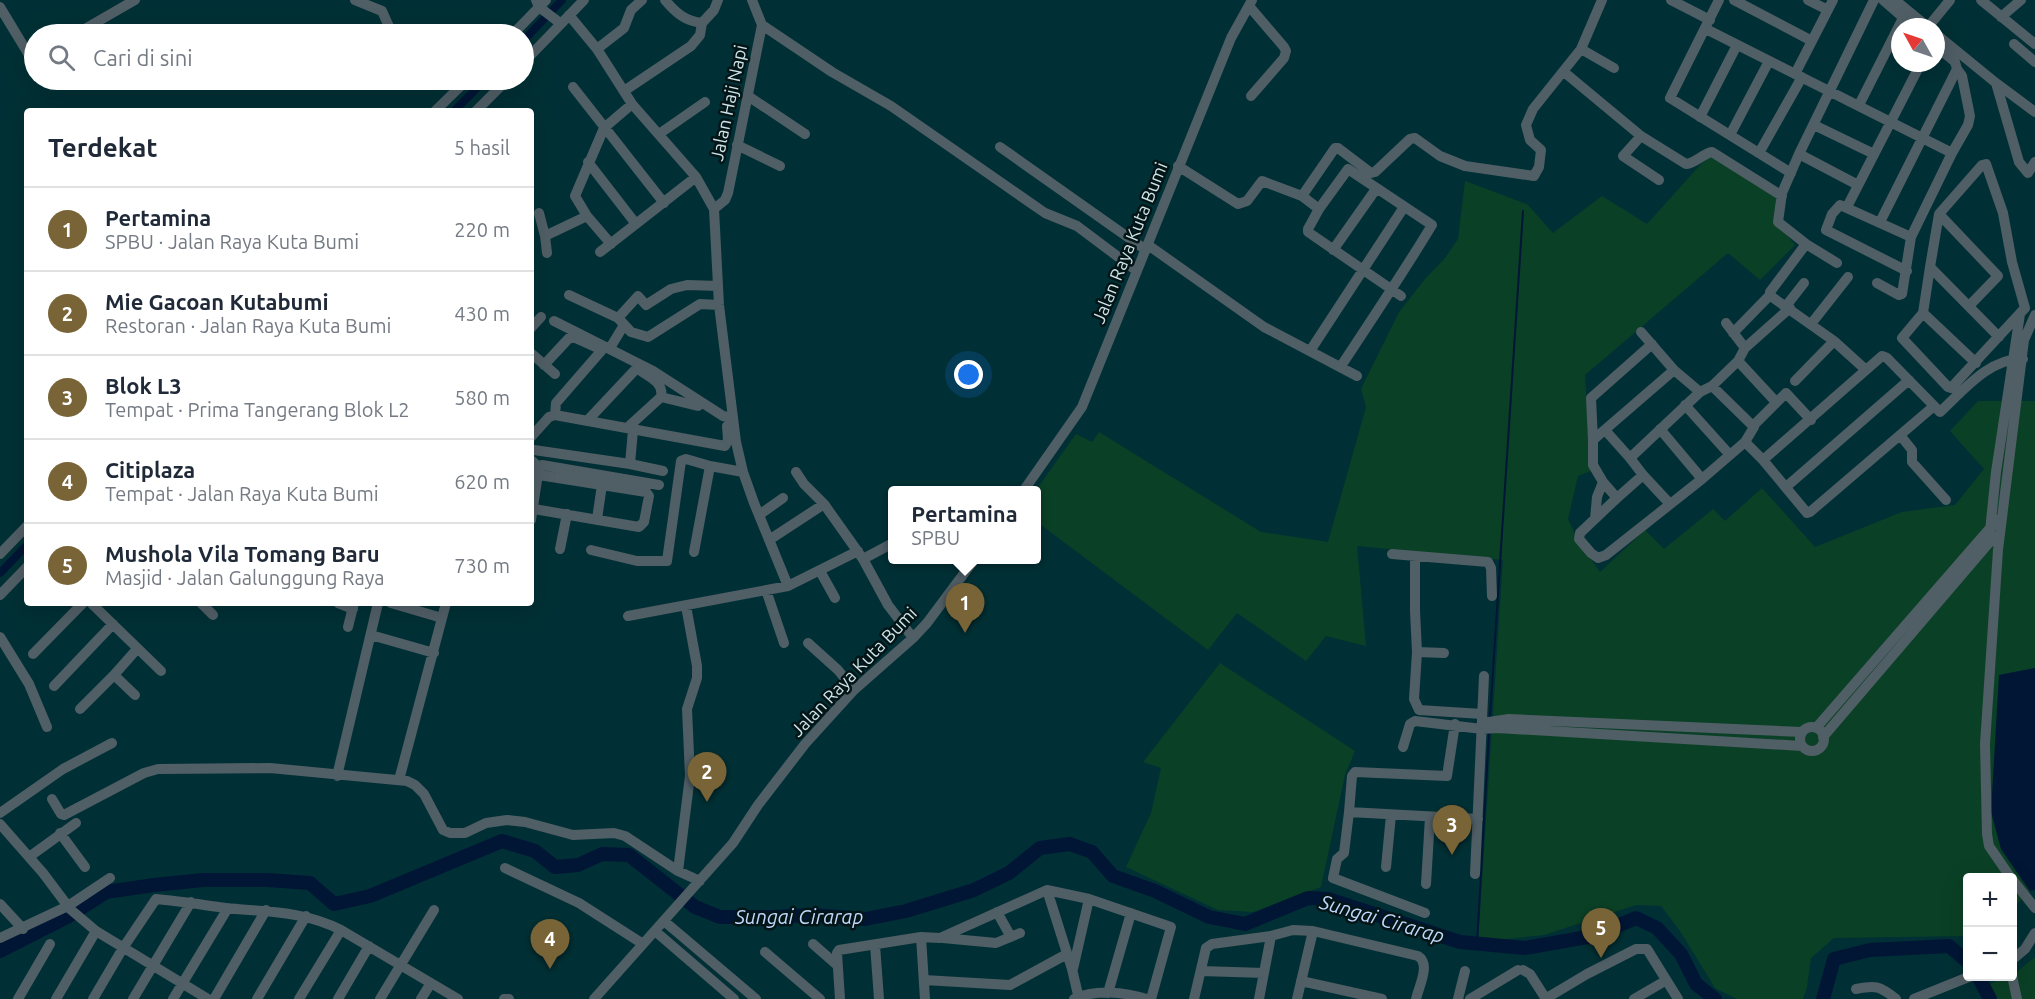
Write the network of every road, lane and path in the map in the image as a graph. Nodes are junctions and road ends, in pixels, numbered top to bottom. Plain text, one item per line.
1 (135, 0) edge
2 (355, 0) edge
3 (584, 0) edge
4 (642, 0) edge
5 (665, 0) edge
6 (718, 0) edge
7 (752, 0) edge
8 (1602, 0) edge
9 (1671, 0) edge
10 (1719, 0) edge
11 (1734, 0) edge
12 (1808, 0) edge
13 (1874, 0) edge
14 (1883, 0) edge
15 (1894, 0) edge
16 (1950, 0) edge
17 (1981, 0) edge
18 (2021, 0) edge
19 (1250, 3) edge
20 (541, 4) edge
21 (1830, 5) edge
22 (0, 7) edge
23 (569, 15) junction
24 (2001, 17) junction
25 (1903, 18) edge
26 (559, 22) junction
27 (702, 23) junction
28 (93, 24) edge
29 (388, 24) edge
30 (522, 24) edge
31 (1708, 24) junction
32 (762, 25) junction
33 (1812, 41) junction
34 (1945, 41) edge
35 (1891, 42) edge
36 (2014, 44) dead end
37 (2035, 44) edge
38 (1737, 45) junction
39 (24, 47) edge
40 (597, 49) junction
41 (1581, 49) junction
42 (534, 51) edge
43 (1945, 54) edge
44 (1769, 61) junction
45 (2035, 62) edge
46 (1614, 68) dead end
47 (1957, 69) junction
48 (1564, 72) junction
49 (1916, 72) edge
50 (1799, 76) junction
51 (1996, 83) junction
52 (573, 87) dead end
53 (457, 90) edge
54 (497, 90) edge
55 (624, 91) junction
56 (1831, 91) junction
57 (748, 96) junction
58 (1251, 96) dead end
59 (705, 102) dead end
60 (632, 104) junction
61 (1859, 105) junction
62 (438, 108) edge
63 (479, 108) edge
64 (2035, 112) edge
65 (1700, 117) junction
66 (1890, 121) junction
67 (1814, 125) junction
68 (604, 128) junction
69 (659, 134) junction
70 (806, 134) dead end
71 (1730, 135) junction
72 (1641, 136) junction
73 (1922, 137) junction
74 (737, 145) junction
75 (1000, 147) dead end
76 (1759, 153) junction
77 (1952, 153) junction
78 (1799, 154) junction
79 (1874, 154) junction
80 (588, 162) junction
81 (2035, 162) edge
82 (780, 166) dead end
83 (1178, 166) junction
84 (1791, 173) junction
85 (696, 177) junction
86 (1659, 180) dead end
87 (1858, 185) junction
88 (1376, 189) junction
89 (1302, 196) junction
90 (1782, 196) junction
91 (664, 203) junction
92 (1404, 207) junction
93 (1847, 207) junction
94 (714, 209) junction
95 (1319, 209) junction
96 (539, 213) dead end
97 (1939, 214) junction
98 (587, 216) junction
99 (1880, 222) junction
100 (636, 225) junction
101 (545, 236) junction
102 (1911, 237) junction
103 (610, 244) junction
104 (1806, 244) junction
105 (1147, 248) junction
106 (1333, 249) junction
107 (600, 252) dead end
108 (548, 253) dead end
109 (2012, 262) junction
110 (1837, 263) dead end
111 (1930, 267) junction
112 (1362, 269) junction
113 (1137, 271) junction
114 (1907, 271) junction
115 (1998, 276) junction
116 (1848, 277) dead end
117 (1804, 283) dead end
118 (1876, 283) dead end
119 (718, 286) junction
120 (1391, 289) junction
121 (569, 295) dead end
122 (1770, 295) junction
123 (1401, 296) dead end
124 (719, 305) junction
125 (1969, 306) junction
126 (1788, 307) junction
127 (2027, 310) edge
128 (1923, 313) junction
129 (2035, 315) edge
130 (541, 317) dead end
131 (554, 321) dead end
132 (621, 322) junction
133 (1726, 323) dead end
134 (1811, 324) junction
135 (534, 325) edge
136 (1641, 332) dead end
137 (1732, 333) junction
138 (1999, 337) junction
139 (1834, 341) junction
140 (1652, 344) junction
141 (610, 348) junction
142 (1745, 348) junction
143 (1310, 351) junction
144 (2022, 351) edge
145 (534, 356) edge
146 (1738, 361) junction
147 (1976, 363) junction
148 (544, 365) junction
149 (1341, 366) junction
150 (1674, 370) junction
151 (1866, 370) junction
152 (555, 374) dead end
153 (1357, 376) dead end
154 (1909, 380) junction
155 (1795, 381) dead end
156 (1712, 386) junction
157 (1700, 392) junction
158 (661, 397) junction
159 (1776, 402) junction
160 (1685, 405) junction
161 (698, 406) dead end
162 (1934, 406) junction
163 (555, 415) junction
164 (1811, 420) junction
165 (587, 421) junction
166 (730, 422) junction
167 (1753, 426) junction
168 (630, 429) junction
169 (1660, 429) junction
170 (1605, 430) junction
171 (534, 434) edge
172 (1900, 435) junction
173 (1593, 440) junction
174 (1745, 442) junction
175 (1730, 455) junction
176 (1630, 458) junction
177 (1763, 460) junction
178 (630, 464) junction
179 (535, 465) edge
180 (710, 466) junction
181 (663, 471) dead end
182 (743, 472) junction
183 (796, 472) dead end
184 (1643, 475) junction
185 (1702, 479) junction
186 (534, 482) edge
187 (1603, 482) junction
188 (602, 485) junction
189 (659, 485) dead end
190 (1027, 486) edge
191 (1786, 487) junction
192 (783, 498) dead end
193 (1617, 498) junction
194 (1946, 500) dead end
195 (824, 504) junction
196 (1670, 504) junction
197 (567, 514) junction
198 (534, 515) edge
199 (759, 515) junction
200 (597, 519) junction
201 (1595, 519) junction
202 (24, 529) edge
203 (1994, 534) junction
204 (768, 540) junction
205 (888, 545) edge
206 (560, 549) dead end
207 (591, 550) dead end
208 (694, 552) dead end
209 (0, 554) edge
210 (1392, 554) dead end
211 (860, 555) junction
212 (1415, 556) junction
213 (971, 564) edge
214 (24, 570) edge
215 (820, 571) junction
216 (788, 586) junction
217 (766, 590) junction
218 (0, 595) edge
219 (1492, 596) dead end
220 (835, 598) dead end
221 (79, 606) edge
222 (94, 606) edge
223 (204, 606) edge
224 (353, 606) edge
225 (377, 606) edge
226 (401, 606) edge
227 (445, 606) edge
228 (686, 606) junction
229 (213, 615) dead end
230 (628, 616) dead end
231 (442, 618) junction
232 (1915, 623) junction
233 (113, 624) junction
234 (348, 627) dead end
235 (371, 635) junction
236 (0, 637) edge
237 (913, 638) junction
238 (784, 643) dead end
239 (808, 643) dead end
240 (137, 649) junction
241 (1417, 652) junction
242 (434, 653) junction
243 (1444, 653) dead end
244 (33, 654) dead end
245 (161, 671) dead end
246 (114, 675) junction
247 (1484, 676) dead end
248 (54, 686) dead end
249 (854, 690) junction
250 (135, 695) dead end
251 (80, 709) dead end
252 (1482, 722) junction
253 (1455, 724) junction
254 (47, 727) dead end
255 (1816, 728) junction
256 (1802, 732) junction
257 (1823, 737) junction
258 (112, 743) dead end
259 (1802, 746) junction
260 (1403, 747) dead end
261 (337, 776) junction
262 (399, 780) junction
263 (52, 799) dead end
264 (1349, 812) junction
265 (0, 813) edge
266 (1390, 815) junction
267 (1430, 817) junction
268 (1478, 819) junction
269 (76, 823) dead end
270 (0, 824) edge
271 (60, 833) junction
272 (29, 857) junction
273 (85, 867) dead end
274 (1386, 867) dead end
275 (505, 868) dead end
276 (678, 871) junction
277 (2008, 873) edge
278 (1475, 874) dead end
279 (110, 878) dead end
280 (698, 884) junction
281 (1426, 884) dead end
282 (2017, 885) edge
283 (1047, 890) junction
284 (1089, 899) junction
285 (191, 903) junction
286 (0, 904) edge
287 (69, 908) junction
288 (228, 908) junction
289 (2035, 908) edge
290 (266, 910) junction
291 (434, 910) dead end
292 (997, 912) junction
293 (1131, 913) junction
294 (1425, 913) dead end
295 (306, 916) junction
296 (663, 921) junction
297 (23, 929) junction
298 (340, 930) junction
299 (96, 931) junction
300 (655, 931) junction
301 (1313, 931) junction
302 (2035, 933) edge
303 (1271, 936) junction
304 (921, 937) junction
305 (0, 938) edge
306 (940, 938) junction
307 (50, 944) dead end
308 (643, 944) junction
309 (813, 944) dead end
310 (875, 945) junction
311 (369, 946) junction
312 (692, 946) junction
313 (123, 948) junction
314 (765, 952) dead end
315 (1067, 954) junction
316 (683, 955) junction
317 (2017, 956) edge
318 (153, 965) junction
319 (401, 965) junction
320 (837, 965) junction
321 (1072, 969) junction
322 (1201, 971) junction
323 (1465, 971) dead end
324 (1264, 973) junction
325 (1963, 979) edge
326 (924, 980) junction
327 (1301, 981) junction
328 (1665, 981) junction
329 (2013, 981) edge
330 (183, 983) junction
331 (431, 983) junction
332 (1944, 987) junction
333 (1856, 988) dead end
334 (1108, 993) junction
335 (1078, 998) edge
336 (1920, 998) edge
337 (1948, 998) edge
338 (18, 999) edge
339 (57, 999) edge
340 (93, 999) edge
341 (133, 999) edge
342 (173, 999) edge
343 (208, 999) edge
344 (214, 999) edge
345 (257, 999) edge
346 (299, 999) edge
347 (338, 999) edge
348 (381, 999) edge
349 (421, 999) edge
350 (458, 999) edge
351 (504, 999) edge
352 (509, 999) edge
353 (594, 999) edge
354 (735, 999) edge
355 (756, 999) edge
356 (820, 999) edge
357 (840, 999) edge
358 (879, 999) edge
359 (925, 999) edge
360 (1149, 999) edge
361 (1194, 999) edge
362 (1259, 999) edge
363 (1297, 999) edge
364 (1382, 999) edge
365 (1416, 999) edge
366 (1458, 999) edge
367 (1470, 999) edge
368 (1545, 999) edge
369 (1634, 999) edge
370 (1678, 999) edge
371 (1896, 999) edge
372 (2017, 999) edge

1 - 28 street
2 - 29 street
3 - 23 street
4 - 40 street
5 - 27 street
6 - 27 street
7 - 32 street, Jalan Haji Napi
8 - 41 street
9 - 31 street
10 - 31 street
11 - 33 street
12 - 21 street
13 - 56 street
14 - 25 street
15 - 16 street
17 - 24 street
18 - 24 street
19 - 58 street
19 - 83 street, Jalan Raya Kuta Bumi
20 - 26 street
20 - 30 street
21 - 33 street
22 - 39 street
23 - 26 street
23 - 40 street
24 - 37 street
26 - 42 street
27 - 55 street
31 - 38 street
31 - 65 street
32 - 57 street, Jalan Haji Napi
32 - 113 street
33 - 50 street
34 - 51 street
35 - 61 street
36 - 45 street
38 - 44 street
38 - 65 street
40 - 55 street
41 - 46 street
41 - 48 street
43 - 47 street
44 - 50 street
44 - 71 street
47 - 73 street
47 - 77 street
48 - 72 street
48 - 89 street
49 - 66 street
50 - 56 street
50 - 76 street
51 - 64 street
51 - 81 street
52 - 68 street
53 - 62 street
54 - 63 street
55 - 60 street
56 - 61 street
56 - 67 street
57 - 70 street
57 - 74 street, Jalan Haji Napi
59 - 69 street
60 - 68 street
60 - 69 street
61 - 66 street
65 - 71 street
66 - 73 street
66 - 79 street
67 - 78 street
67 - 79 street
68 - 80 street
68 - 91 street
69 - 85 street
71 - 76 street
72 - 86 street
72 - 90 street
73 - 77 street
73 - 99 street
74 - 82 street
74 - 94 street, Jalan Haji Napi
75 - 105 street
76 - 84 street
77 - 102 street
78 - 84 street
78 - 87 street
79 - 87 street
80 - 98 street
80 - 100 street
83 - 89 street
83 - 105 street, Jalan Raya Kuta Bumi
84 - 90 street
85 - 91 street
85 - 94 street
87 - 93 street
88 - 92 street
88 - 95 street
88 - 106 street
89 - 95 street
90 - 104 street
91 - 100 street
92 - 112 street
92 - 120 street
93 - 99 street
93 - 114 street
94 - 119 street
95 - 106 street
96 - 101 street
97 - 109 street
97 - 111 street
97 - 115 street
98 - 101 street
98 - 103 street
99 - 102 street
100 - 103 street
101 - 108 street
102 - 114 street
103 - 107 street
104 - 110 street
104 - 122 street
105 - 113 street, Jalan Raya Kuta Bumi
105 - 143 street
106 - 112 street
109 - 115 street
109 - 127 street
111 - 125 street
111 - 128 street
112 - 120 street
112 - 143 street
113 - 190 street, Jalan Raya Kuta Bumi
114 - 118 street
115 - 125 street
116 - 134 street
117 - 126 street
119 - 124 street
119 - 132 street
120 - 123 street
120 - 149 street
121 - 132 street
122 - 126 street
122 - 137 street
124 - 132 street
124 - 166 street
125 - 138 street
126 - 134 street
126 - 142 street
127 - 138 street
127 - 144 street
128 - 147 street
128 - 147 street
129 - 144 street
130 - 135 street
131 - 141 street
132 - 141 street
133 - 137 street
134 - 139 street
136 - 140 street
137 - 142 street
138 - 147 street
139 - 151 street
139 - 155 street
140 - 150 street
140 - 173 street
141 - 166 street
142 - 146 street
143 - 149 street
144 - 162 street
144 - 203 street
144 - 203 street
145 - 148 street
146 - 156 street
146 - 159 street
148 - 152 street
148 - 163 street
149 - 153 street
150 - 157 street
150 - 170 street
151 - 154 street
151 - 164 street
154 - 162 street
154 - 191 street
156 - 157 street
156 - 167 street
157 - 160 street
158 - 161 street
158 - 165 street
158 - 168 street
159 - 164 street
159 - 167 street
160 - 169 street
160 - 175 street
162 - 172 street
163 - 165 street
163 - 171 street
164 - 177 street
165 - 168 street
166 - 168 street
166 - 182 street
167 - 174 street
168 - 178 street
169 - 176 street
169 - 185 street
170 - 173 street
170 - 176 street
172 - 191 street
172 - 194 street
173 - 187 street
174 - 175 street
174 - 177 street
175 - 185 street
176 - 184 street
177 - 191 street
178 - 179 street
178 - 181 street
179 - 186 street
179 - 188 street
179 - 189 street
180 - 182 street
180 - 207 street
180 - 208 street
182 - 199 street
183 - 195 street
184 - 193 street
184 - 196 street
185 - 196 street
187 - 193 street
187 - 201 street
188 - 200 street
188 - 200 street
192 - 199 street
193 - 201 street
195 - 204 street
195 - 211 street
196 - 201 street
197 - 198 street
197 - 200 street
197 - 206 street
199 - 204 street
202 - 209 street
203 - 232 street
203 - 277 street
204 - 216 street
205 - 211 street
210 - 212 street
211 - 215 street
211 - 237 street
212 - 219 street
212 - 241 street
213 - 237 street, Jalan Raya Kuta Bumi
214 - 218 street
215 - 216 street
215 - 220 street
216 - 217 street
217 - 228 street
217 - 238 street
221 - 244 street
222 - 233 street
223 - 229 street
224 - 234 street
225 - 235 street
226 - 231 street
227 - 231 street
228 - 230 street
228 - 276 street
231 - 242 street
232 - 255 street
232 - 257 street
233 - 240 street
233 - 248 street
235 - 242 street
235 - 261 street
236 - 254 street
237 - 249 street, Jalan Raya Kuta Bumi
239 - 249 street
240 - 245 street
240 - 246 street
241 - 243 street
241 - 252 street
242 - 262 street
246 - 250 street
246 - 251 street
247 - 252 street
249 - 280 street, Jalan Raya Kuta Bumi
252 - 253 street
252 - 256 street
252 - 259 street
252 - 268 street
253 - 260 street
253 - 264 street
255 - 256 street
255 - 257 street
256 - 259 street
257 - 259 street
258 - 265 street
261 - 262 street
261 - 263 street
262 - 276 street
264 - 266 street
264 - 294 street
266 - 267 street
266 - 274 street
267 - 268 street
267 - 281 street
268 - 278 street
269 - 271 street
270 - 272 street
271 - 272 street
271 - 273 street
272 - 287 street
275 - 308 street
276 - 280 street
279 - 287 street
280 - 296 street, Jalan Raya Kuta Bumi
282 - 289 street
283 - 284 street
283 - 292 street
283 - 315 street
284 - 293 street
284 - 321 street
285 - 288 street
285 - 313 street
285 - 318 street
286 - 297 street
287 - 297 street
287 - 299 street
288 - 290 street
288 - 330 street
290 - 295 street
290 - 344 street
291 - 319 street
292 - 306 street
292 - 306 street
293 - 334 street
293 - 360 street
295 - 298 street
295 - 345 street
296 - 300 street, Jalan Raya Kuta Bumi
296 - 312 street
297 - 305 street
298 - 311 street
298 - 346 street
299 - 313 street
299 - 339 street
300 - 308 street, Jalan Raya Kuta Bumi
300 - 316 street
301 - 303 street
301 - 327 street
301 - 365 street
302 - 317 street
303 - 322 street
303 - 324 street
304 - 306 street
304 - 310 street
304 - 326 street
307 - 338 street
308 - 353 street, Jalan Raya Kuta Bumi
309 - 320 street
310 - 320 street
310 - 358 street
311 - 319 street
311 - 347 street
312 - 316 street
312 - 355 street
313 - 318 street
313 - 340 street
314 - 356 street
315 - 321 street
315 - 326 street
316 - 354 street
318 - 330 street
318 - 341 street
319 - 331 street
319 - 348 street
320 - 357 street
321 - 335 street
322 - 324 street
322 - 361 street
323 - 366 street
324 - 362 street
325 - 332 street
326 - 359 street
327 - 363 street
327 - 364 street
328 - 368 street
328 - 369 street
328 - 370 street
329 - 372 street
330 - 342 street
330 - 343 street
331 - 349 street
331 - 350 street
332 - 336 street
332 - 337 street
333 - 371 street
334 - 335 street
334 - 360 street
351 - 352 street
367 - 368 street

